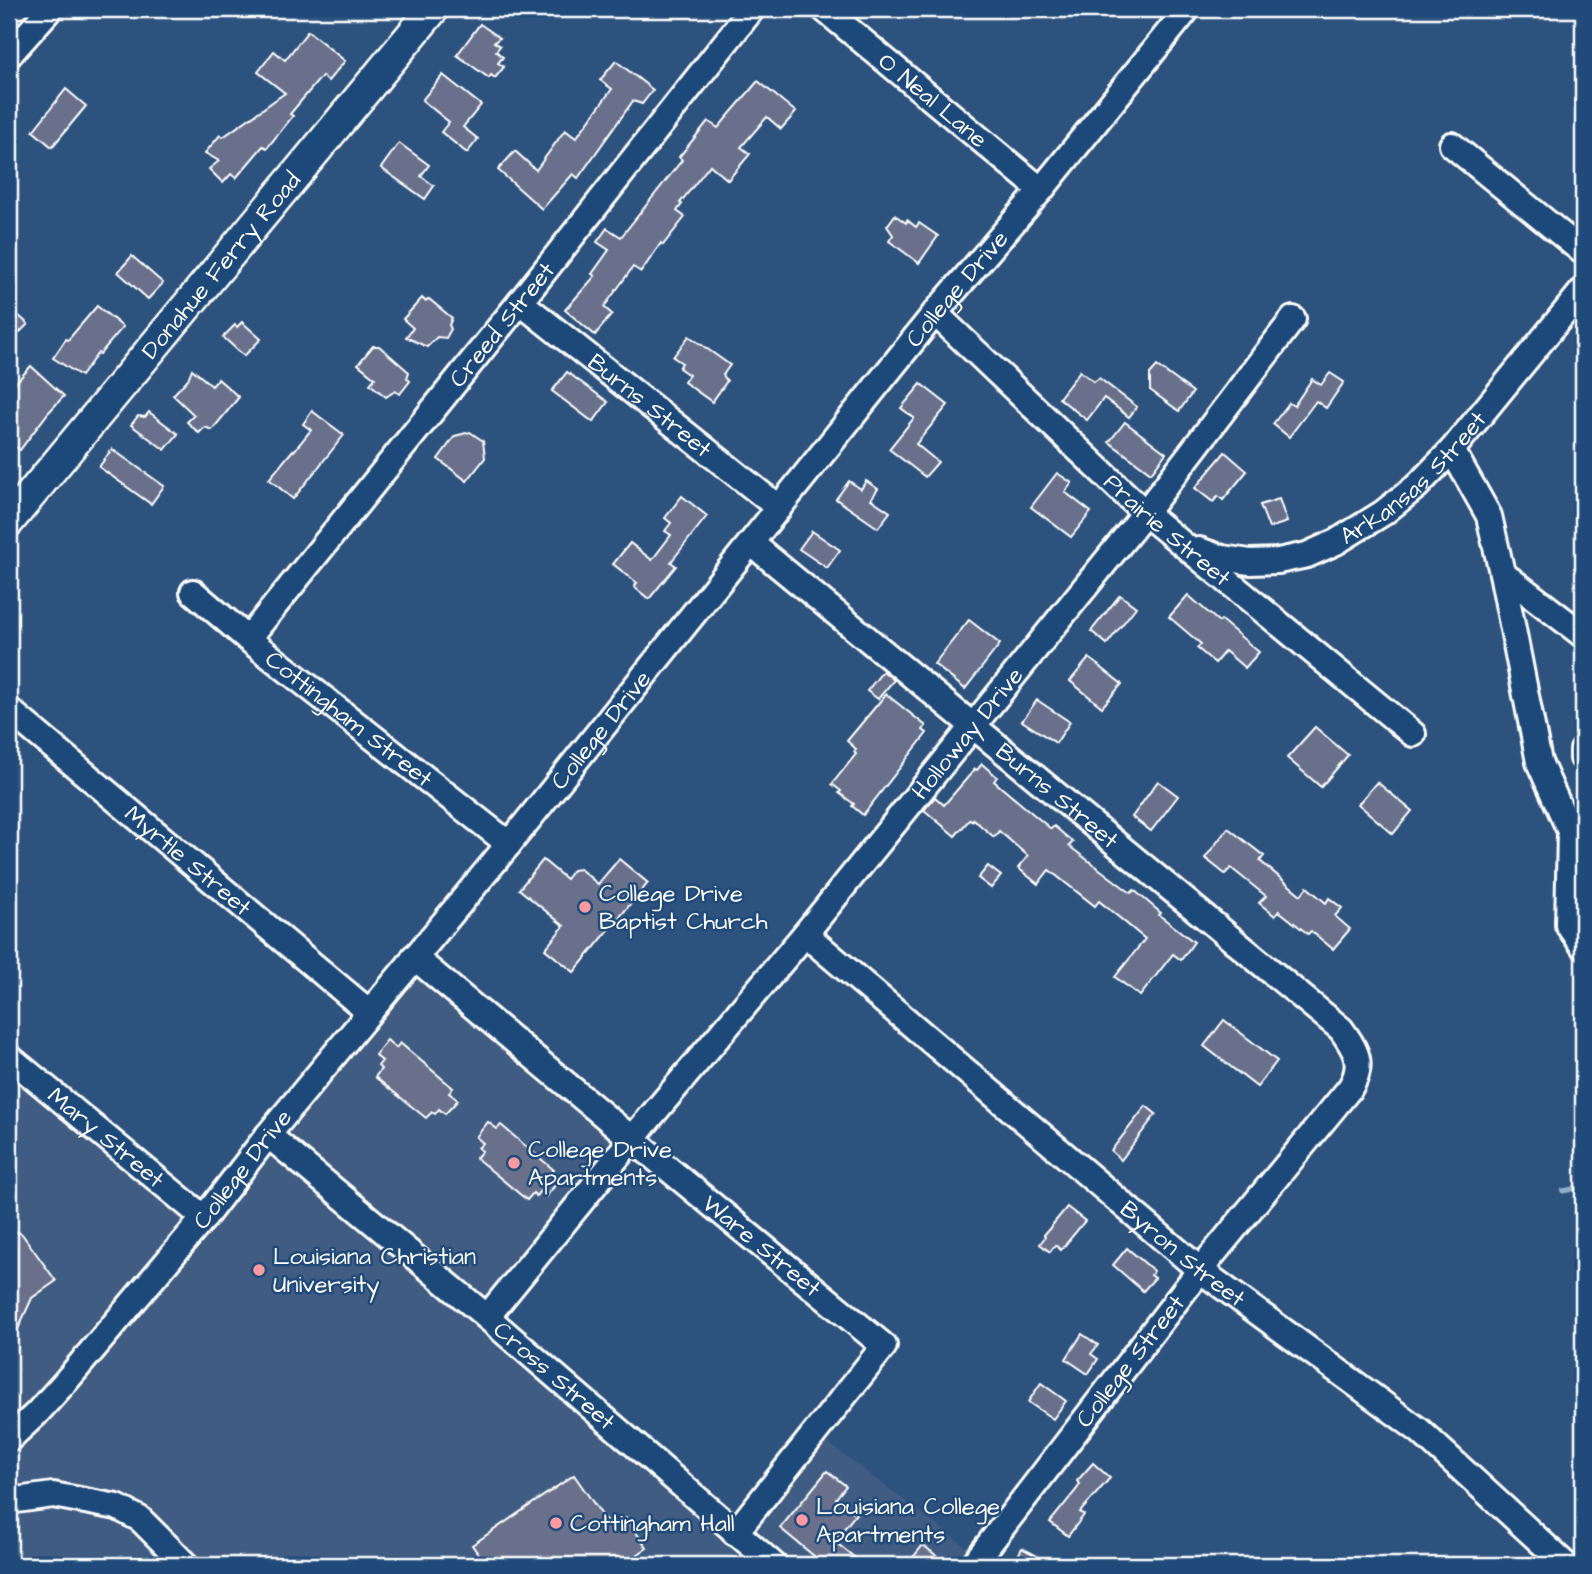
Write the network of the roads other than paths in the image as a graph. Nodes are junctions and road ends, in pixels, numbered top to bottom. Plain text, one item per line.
1 (50, 9) edge
2 (433, 9) edge
3 (752, 9) edge
4 (824, 9) edge
5 (1185, 12) dead end
6 (9, 55) edge
7 (1452, 145) dead end
8 (1041, 190) junction
9 (1583, 253) edge
10 (1583, 290) edge
11 (520, 302) junction
12 (935, 313) junction
13 (1293, 319) dead end
14 (1452, 450) junction
15 (779, 508) junction
16 (1145, 513) junction
17 (9, 521) edge
18 (751, 543) junction
19 (1188, 547) junction
20 (1502, 573) junction
21 (193, 592) dead end
22 (1583, 635) edge
23 (248, 639) junction
24 (9, 710) edge
25 (972, 726) junction
26 (1413, 734) dead end
27 (1583, 750) edge
28 (1583, 758) edge
29 (509, 844) junction
30 (1576, 916) edge
31 (805, 934) junction
32 (1583, 946) edge
33 (414, 957) junction
34 (369, 1012) junction
35 (1357, 1056) joint
36 (9, 1057) edge
37 (268, 1135) junction
38 (632, 1139) junction
39 (204, 1218) junction
40 (1200, 1270) junction
41 (487, 1317) junction
42 (9, 1439) edge
43 (9, 1501) edge
44 (735, 1533) junction
45 (186, 1565) edge
46 (774, 1565) edge
47 (973, 1565) edge
48 (1566, 1565) edge

1 - 6 street
2 - 17 main road, Donahue Ferry Road
3 - 11 street, Creed Street
4 - 8 street, O Neal Lane
5 - 8 street, College Drive
7 - 9 street
8 - 12 street, College Drive
10 - 14 street, Arkansas Street
11 - 15 street, Burns Street
11 - 23 street, Creed Street
12 - 15 street, College Drive
12 - 16 street, Prairie Street
13 - 16 street, Holloway Drive
14 - 19 street, Arkansas Street
14 - 20 street
15 - 18 street, College Drive
16 - 19 street, Prairie Street
16 - 25 street, Holloway Drive
18 - 25 street, Burns Street
18 - 29 street, College Drive
19 - 26 street, Prairie Street
20 - 22 street
20 - 30 street
21 - 23 street, Cottingham Street
23 - 29 street, Cottingham Street
24 - 34 street, Myrtle Street
25 - 31 street, Holloway Drive
25 - 35 street, Burns Street
27 - 28 street
29 - 33 street, College Drive
30 - 32 street
31 - 38 street, Holloway Drive
31 - 40 street, Byron Street
33 - 34 street, College Drive
33 - 38 street, Ware Street
34 - 37 street, College Drive
35 - 40 street, College Street
36 - 39 street, Mary Street
37 - 39 street, College Drive
37 - 41 street, Cross Street
38 - 41 street, Holloway Drive
38 - 44 street, Ware Street
39 - 42 street, College Drive
40 - 47 street, College Street
40 - 48 street, Byron Street
41 - 44 street, Cross Street
43 - 45 street
44 - 46 street, Cross Street

